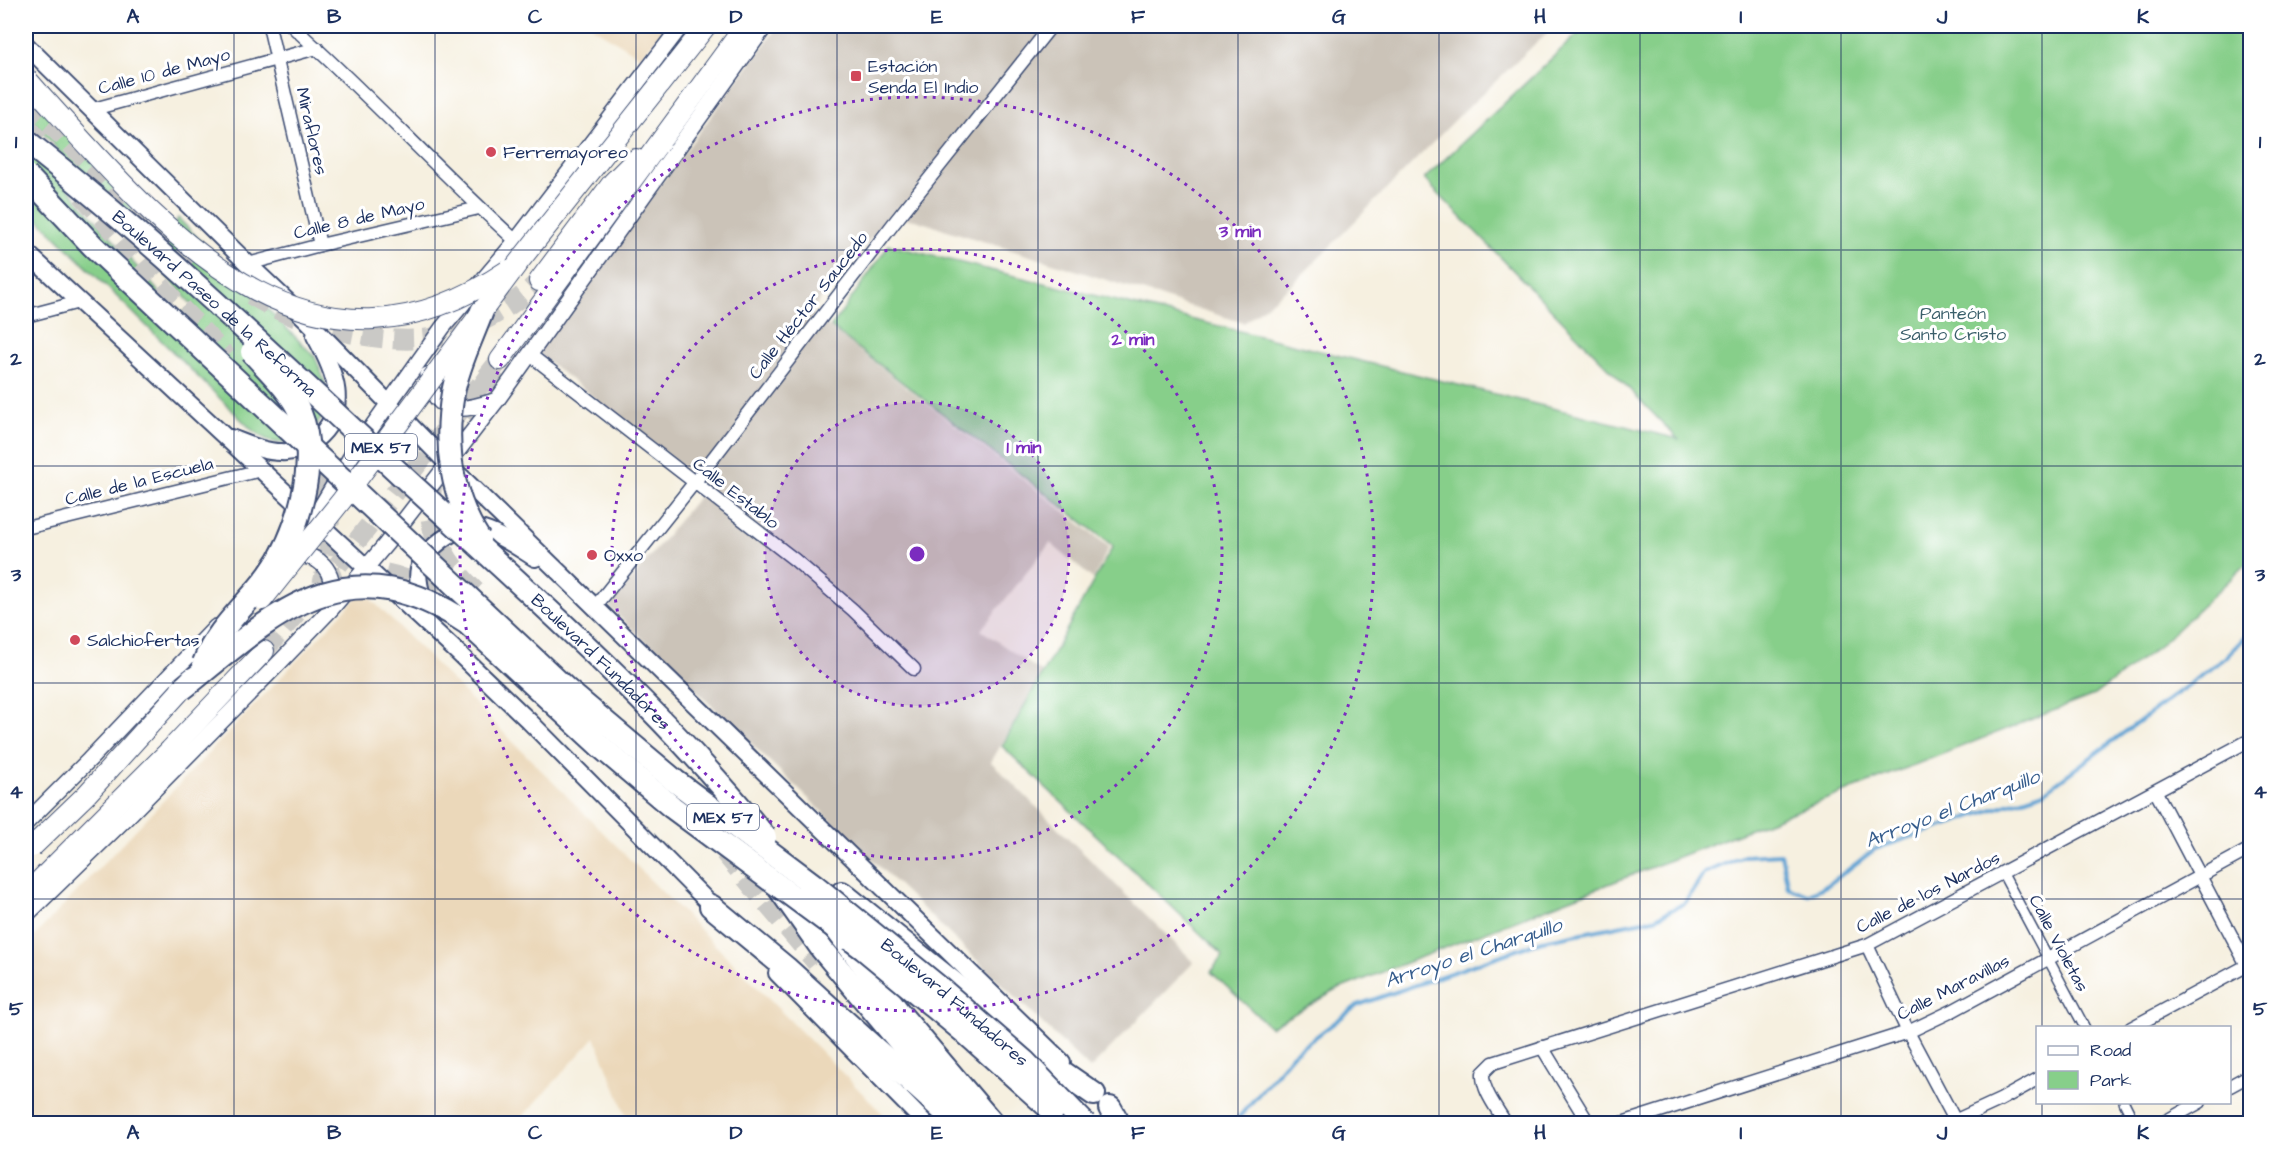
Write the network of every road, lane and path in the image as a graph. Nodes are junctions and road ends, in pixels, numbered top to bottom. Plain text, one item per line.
1 (269, 26) edge
2 (292, 26) edge
3 (681, 26) edge
4 (706, 26) edge
5 (745, 26) edge
6 (765, 26) edge
7 (1051, 26) edge
8 (26, 45) edge
9 (316, 48) junction
10 (277, 60) junction
11 (26, 78) edge
12 (90, 110) junction
13 (659, 140) junction
14 (26, 141) tunnel mouth
15 (26, 157) tunnel mouth
16 (26, 176) edge
17 (479, 208) junction
18 (516, 241) junction
19 (320, 244) junction
20 (26, 252) edge
21 (518, 263) junction
22 (248, 264) junction
23 (539, 281) tunnel mouth
24 (79, 302) junction
25 (482, 311) junction
26 (26, 316) edge
27 (306, 319) junction
28 (428, 348) junction
29 (529, 354) junction
30 (501, 360) tunnel mouth
31 (497, 400) junction
32 (389, 405) junction
33 (225, 436) junction
34 (447, 463) junction
35 (261, 470) junction
36 (398, 471) joint
37 (694, 483) junction
38 (313, 520) junction
39 (26, 528) edge
40 (280, 562) junction
41 (366, 567) junction
42 (556, 570) junction
43 (595, 607) junction
44 (332, 608) junction
45 (453, 648) junction
46 (264, 651) tunnel mouth
47 (204, 663) junction
48 (914, 669) dead end
49 (182, 689) junction
50 (2250, 740) edge
51 (2156, 792) junction
52 (26, 823) edge
53 (2250, 849) edge
54 (29, 850) edge
55 (2003, 874) junction
56 (2201, 876) junction
57 (842, 893) dead end
58 (26, 894) edge
59 (711, 906) junction
60 (26, 915) edge
61 (1867, 945) junction
62 (2049, 958) junction
63 (817, 963) tunnel mouth
64 (2250, 967) edge
65 (2084, 1026) edge
66 (2136, 1026) edge
67 (1908, 1032) junction
68 (1542, 1047) junction
69 (2250, 1075) edge
70 (2036, 1080) edge
71 (2231, 1085) edge
72 (2125, 1104) edge
73 (2196, 1104) edge
74 (1112, 1112) edge
75 (1954, 1123) edge
76 (926, 1124) edge
77 (958, 1124) edge
78 (968, 1124) edge
79 (977, 1124) edge
80 (993, 1124) edge
81 (1067, 1124) edge
82 (1085, 1124) edge
83 (1506, 1124) edge
84 (1589, 1124) edge
85 (1619, 1124) edge
86 (2135, 1124) edge
87 (2161, 1124) edge

1 - 10 street, Miraflores
2 - 9 street
3 - 18 street
4 - 21 highway, MEX 57, bridge
5 - 13 highway
6 - 29 street
7 - 37 street, Calle Héctor Saucedo
8 - 12 main road
9 - 10 street, Calle 10 de Mayo
9 - 17 street
10 - 12 street, Calle 10 de Mayo
10 - 19 street, Miraflores
11 - 21 highway, bridge
12 - 22 main road
13 - 23 highway
13 - 30 highway
14 - 36 highway, Boulevard Paseo de la Reforma / MEX 57, bridge
15 - 47 highway, bridge
16 - 82 highway, Boulevard Fundadores / MEX 57, bridge
17 - 18 street
17 - 19 street, Calle 8 de Mayo
18 - 28 street
19 - 22 street, Calle 8 de Mayo
20 - 24 main road
21 - 25 highway, MEX 57, bridge
22 - 27 main road
24 - 26 street
24 - 33 main road
25 - 47 highway, MEX 57, bridge
25 - 79 highway, bridge
27 - 32 main road
27 - 33 main road
28 - 31 street
28 - 32 street
29 - 31 street
29 - 37 street, Calle Establo
31 - 34 street
32 - 34 main road
32 - 38 street
33 - 35 main road
34 - 41 street
34 - 42 main road
35 - 38 main road
35 - 39 street, Calle de la Escuela
36 - 80 highway, Boulevard Fundadores / MEX 57, bridge
37 - 43 street, Calle Héctor Saucedo
37 - 48 street, Calle Establo
38 - 40 street
38 - 41 main road
40 - 44 street
40 - 52 street
41 - 44 street
41 - 45 main road
42 - 43 main road
42 - 45 main road
43 - 74 main road
44 - 60 street
45 - 59 main road
46 - 58 highway
47 - 49 highway, MEX 57, bridge
49 - 54 highway, MEX 57, bridge
49 - 81 highway, bridge
50 - 51 street, Calle de los Nardos
51 - 55 street, Calle de los Nardos
51 - 56 street
53 - 56 street, Calle Maravillas
55 - 61 street, Calle de los Nardos
55 - 62 street, Calle Violetas
56 - 62 street, Calle Maravillas
56 - 64 street
57 - 74 highway
59 - 76 main road
59 - 77 highway
61 - 67 street
61 - 68 street, Calle de los Nardos
62 - 65 street, Calle Violetas
62 - 67 street, Calle Maravillas
63 - 78 highway
64 - 66 street
67 - 75 street
67 - 85 street, Calle Maravillas
68 - 83 street, Calle de los Nardos
68 - 84 street
69 - 71 street
70 - 75 street
72 - 86 street
73 - 87 street

